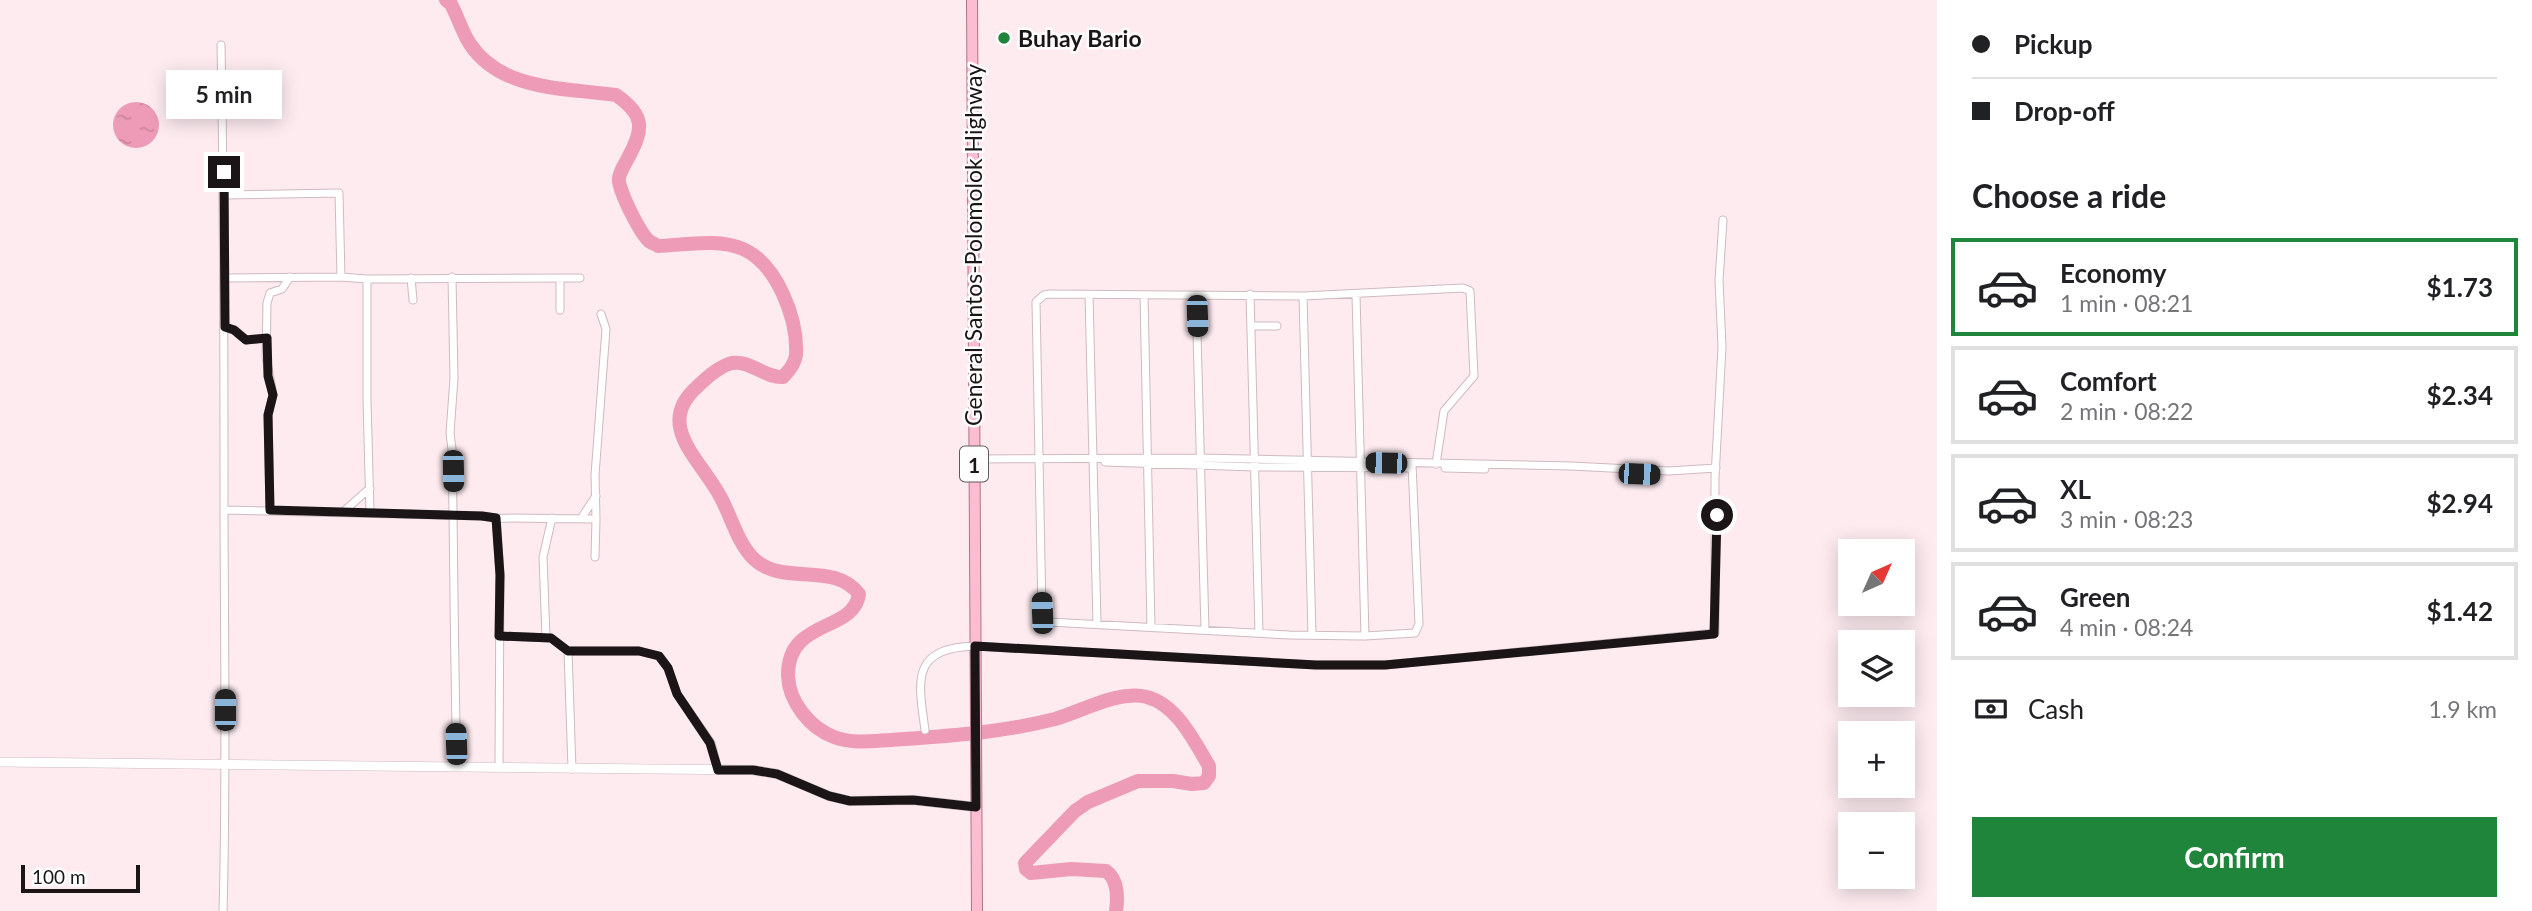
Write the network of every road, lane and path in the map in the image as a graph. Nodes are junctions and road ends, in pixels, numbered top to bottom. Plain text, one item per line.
1 (972, 0) edge
2 (221, 45) dead end
3 (224, 195) junction
4 (1723, 220) dead end
5 (290, 277) junction
6 (341, 277) junction
7 (452, 277) junction
8 (225, 278) junction
9 (411, 278) junction
10 (560, 278) junction
11 (580, 278) dead end
12 (367, 279) junction
13 (1250, 294) junction
14 (1089, 295) junction
15 (1356, 295) junction
16 (1143, 296) junction
17 (1196, 296) junction
18 (1303, 296) junction
19 (413, 300) dead end
20 (560, 310) dead end
21 (601, 313) dead end
22 (1251, 326) junction
23 (1277, 326) dead end
24 (225, 327) junction
25 (267, 338) junction
26 (974, 459) junction
27 (1038, 459) junction
28 (1093, 459) junction
29 (1148, 460) junction
30 (1200, 461) junction
31 (1255, 464) junction
32 (1307, 464) junction
33 (1436, 464) junction
34 (1361, 466) junction
35 (1412, 466) junction
36 (1470, 466) junction
37 (1716, 468) junction
38 (370, 488) junction
39 (596, 496) junction
40 (224, 510) junction
41 (270, 510) junction
42 (344, 511) junction
43 (370, 512) junction
44 (454, 516) junction
45 (582, 517) junction
46 (496, 518) junction
47 (552, 518) junction
48 (596, 519) junction
49 (595, 557) dead end
50 (1097, 623) junction
51 (1151, 626) junction
52 (1205, 630) junction
53 (1259, 633) junction
54 (1312, 635) junction
55 (499, 636) junction
56 (1366, 636) junction
57 (546, 637) junction
58 (975, 646) junction
59 (568, 651) junction
60 (925, 730) dead end
61 (0, 762) edge
62 (227, 763) junction
63 (457, 766) junction
64 (499, 767) junction
65 (572, 769) junction
66 (718, 770) junction
67 (976, 807) junction
68 (223, 911) edge
69 (977, 911) edge

1 - 26 highway, General Santos-Polomolok Highway / 1
2 - 3 street
3 - 6 street
3 - 8 street
4 - 37 street
5 - 6 street
5 - 8 street
5 - 25 street
6 - 12 street
7 - 9 street
7 - 10 street
7 - 44 street
8 - 24 street
9 - 12 street
9 - 19 street
10 - 11 street
10 - 20 street
12 - 38 street
13 - 17 street
13 - 18 street
13 - 22 street
14 - 16 street
14 - 27 street
14 - 28 street
15 - 18 street
15 - 33 street
15 - 34 street
16 - 17 street
16 - 29 street
17 - 30 street
18 - 32 street
21 - 39 street
22 - 23 street
22 - 31 street
24 - 25 street
24 - 40 street
25 - 41 street
26 - 27 street
26 - 58 highway, General Santos-Polomolok Highway / 1
27 - 28 street
27 - 50 street
28 - 29 street
28 - 50 street
29 - 30 street
29 - 51 street
30 - 31 street
30 - 52 street
31 - 32 street
31 - 53 street
32 - 34 street
32 - 54 street
33 - 35 street
33 - 36 street
34 - 35 street
34 - 56 street
35 - 36 street
35 - 56 street
36 - 37 street
37 - 58 street
38 - 42 street
38 - 43 street
39 - 45 street
39 - 48 street
40 - 41 street
40 - 62 street
41 - 42 street
42 - 43 street
43 - 44 street
44 - 46 street
44 - 63 street
45 - 47 street
45 - 48 street
46 - 47 street
46 - 55 street
47 - 57 street
48 - 49 street
50 - 51 street
51 - 52 street
52 - 53 street
53 - 54 street
54 - 56 street
55 - 57 street
55 - 64 street
57 - 59 street
58 - 60 street
58 - 67 highway, General Santos-Polomolok Highway / 1
59 - 65 street
59 - 66 street
61 - 62 street
62 - 63 street
62 - 68 street
63 - 64 street
64 - 65 street
65 - 66 street
66 - 67 street
67 - 69 highway, General Santos-Polomolok Highway / 1

